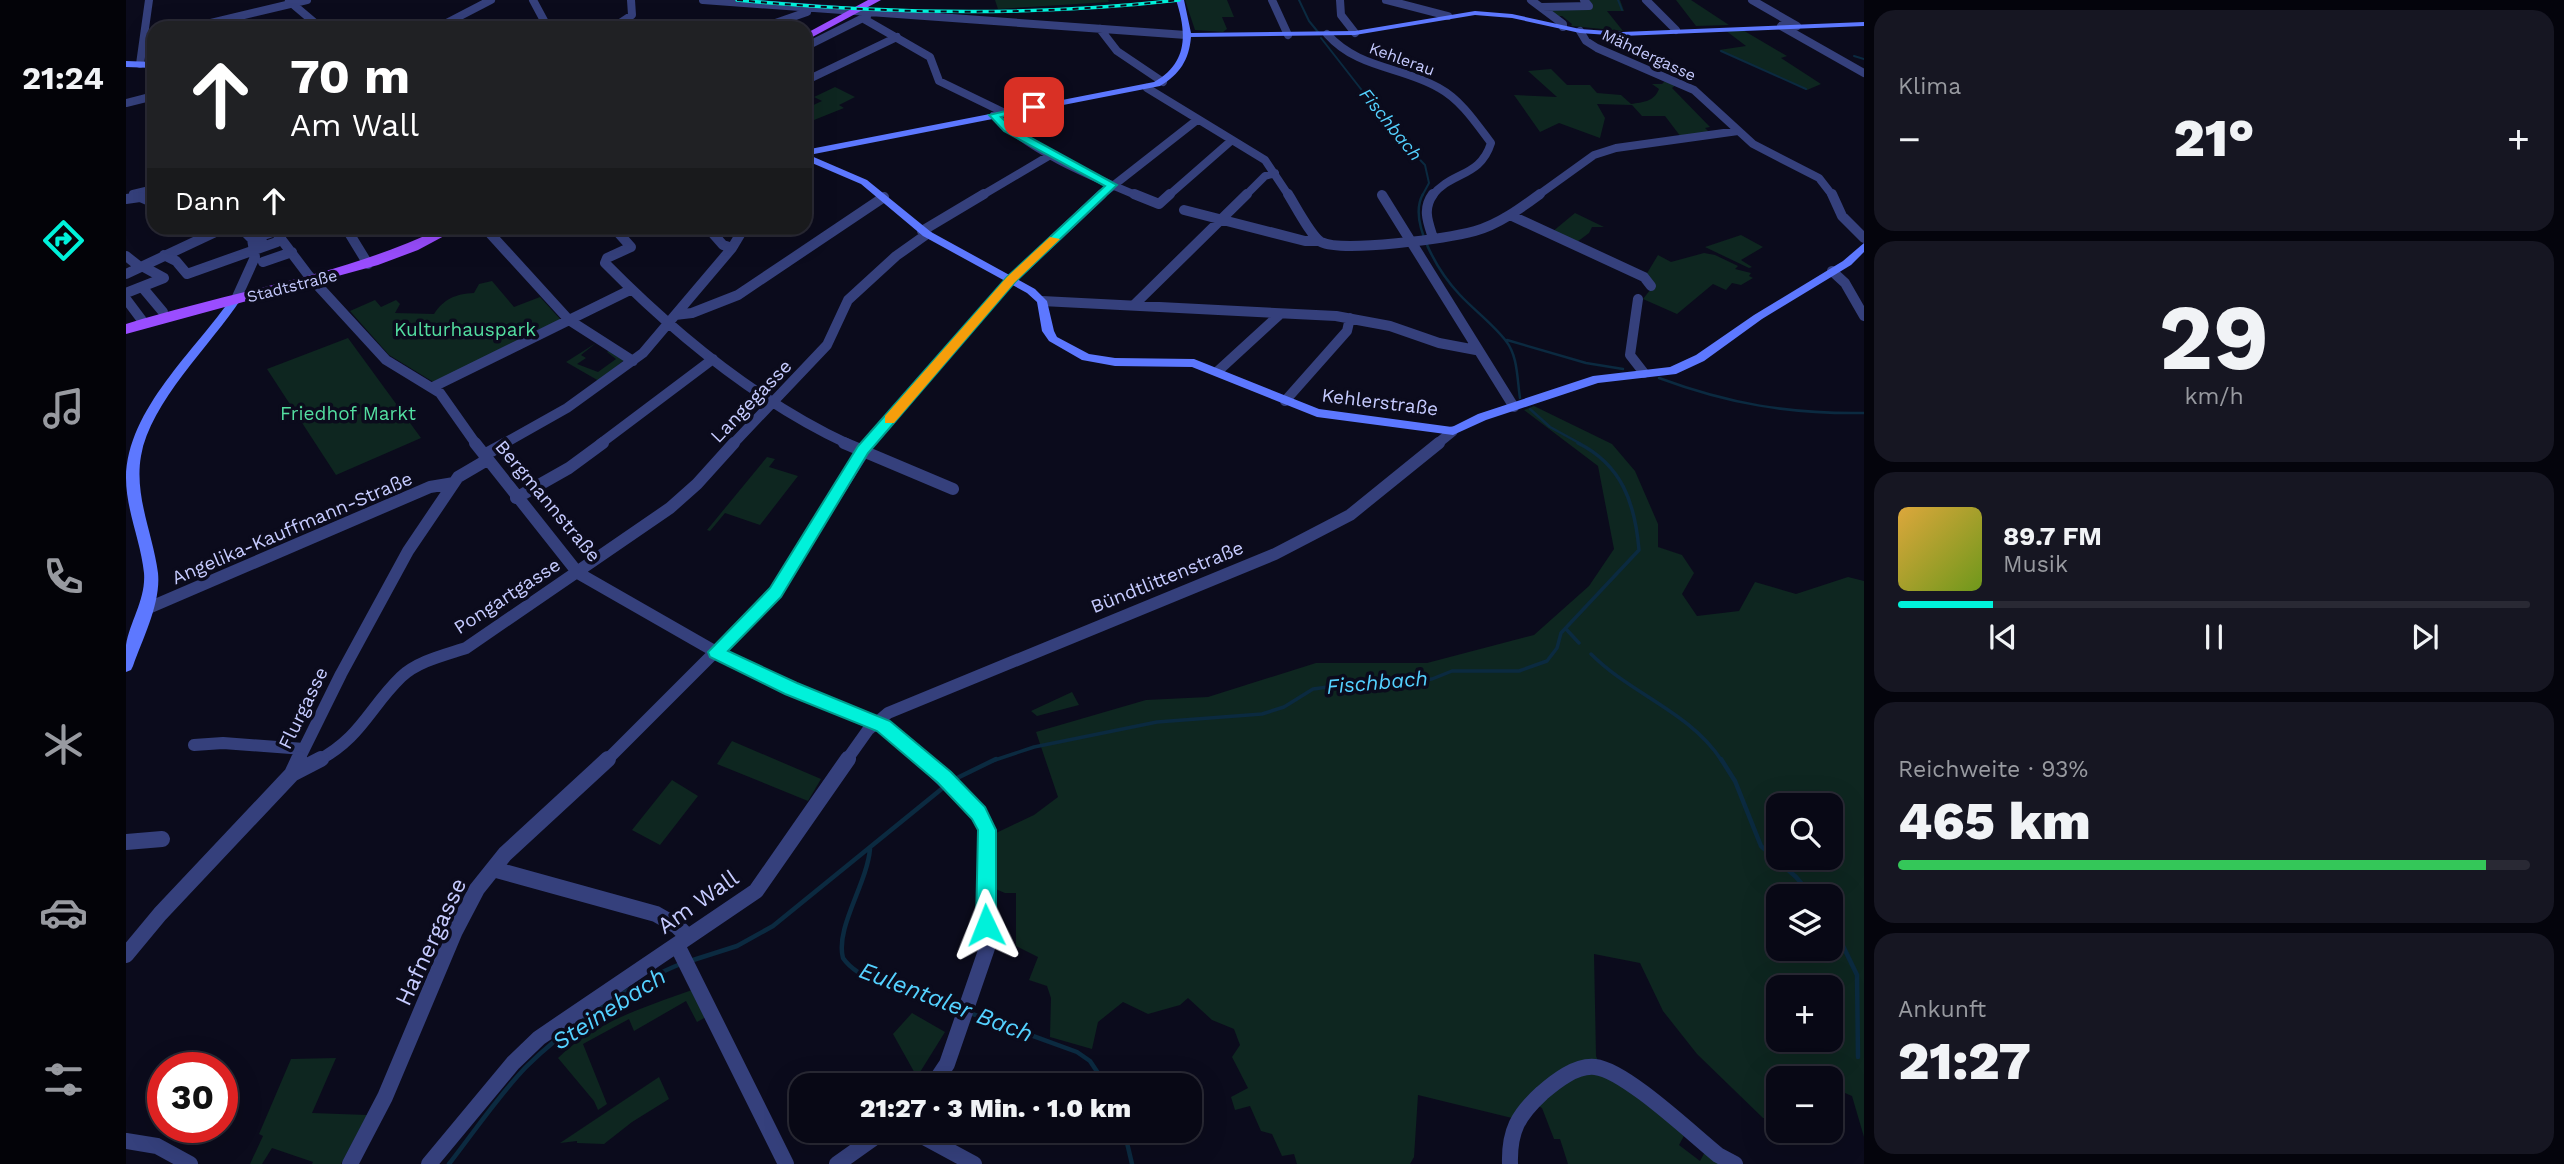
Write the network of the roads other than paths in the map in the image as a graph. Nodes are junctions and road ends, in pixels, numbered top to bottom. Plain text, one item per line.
1 (149, 0) edge
2 (307, 0) edge
3 (473, 0) edge
4 (533, 0) edge
5 (631, 0) edge
6 (703, 0) edge
7 (876, 0) edge
8 (1180, 0) edge
9 (1272, 0) edge
10 (1340, 0) edge
11 (1386, 0) edge
12 (1531, 0) edge
13 (1584, 0) edge
14 (1646, 0) edge
15 (1752, 0) edge
16 (488, 1) edge
17 (290, 2) edge
18 (1542, 7) junction
19 (809, 10) junction
20 (865, 15) junction
21 (840, 16) junction
22 (1448, 16) junction
23 (217, 21) edge
24 (313, 21) edge
25 (450, 21) edge
26 (544, 21) edge
27 (620, 21) edge
28 (780, 21) edge
29 (1864, 24) edge
30 (1780, 26) junction
31 (1797, 26) junction
32 (1563, 27) junction
33 (1101, 29) junction
34 (1676, 30) junction
35 (1580, 31) junction
36 (1355, 33) junction
37 (812, 34) edge
38 (1328, 34) junction
39 (1186, 35) junction
40 (1288, 35) junction
41 (897, 37) junction
42 (147, 39) edge
43 (143, 40) junction
44 (812, 43) edge
45 (126, 64) edge
46 (140, 64) junction
47 (147, 64) edge
48 (1864, 73) edge
49 (812, 78) edge
50 (1163, 82) junction
51 (1147, 88) junction
52 (147, 96) edge
53 (126, 103) edge
54 (1005, 113) junction
55 (994, 115) junction
56 (1198, 120) junction
57 (1738, 131) junction
58 (1232, 140) junction
59 (812, 154) edge
60 (1052, 154) junction
61 (812, 158) edge
62 (1275, 173) junction
63 (1112, 185) junction
64 (147, 190) edge
65 (1382, 195) dead end
66 (884, 197) junction
67 (126, 198) edge
68 (147, 200) edge
69 (1184, 211) dead end
70 (1510, 215) junction
71 (1221, 218) junction
72 (924, 232) junction
73 (208, 235) edge
74 (252, 235) edge
75 (273, 235) edge
76 (273, 235) edge
77 (283, 235) edge
78 (350, 235) edge
79 (436, 235) edge
80 (491, 235) edge
81 (620, 235) edge
82 (714, 235) edge
83 (740, 235) edge
84 (1864, 237) edge
85 (1431, 239) junction
86 (1414, 241) junction
87 (1322, 242) junction
88 (264, 243) junction
89 (1864, 246) edge
90 (732, 248) junction
91 (292, 252) junction
92 (164, 255) junction
93 (126, 257) edge
94 (263, 262) dead end
95 (368, 264) junction
96 (141, 266) junction
97 (127, 271) edge
98 (1832, 271) junction
99 (1011, 279) junction
100 (314, 281) junction
101 (1648, 282) dead end
102 (142, 287) junction
103 (630, 290) junction
104 (126, 296) edge
105 (236, 299) junction
106 (1638, 299) dead end
107 (1042, 301) junction
108 (1133, 306) junction
109 (163, 312) dead end
110 (1279, 314) junction
111 (135, 316) edge
112 (1864, 316) edge
113 (1350, 318) junction
114 (671, 319) junction
115 (569, 320) junction
116 (126, 330) edge
117 (1476, 350) junction
118 (713, 359) junction
119 (633, 361) junction
120 (1218, 371) junction
121 (1644, 373) junction
122 (433, 387) junction
123 (771, 401) junction
124 (1285, 401) junction
125 (1514, 407) junction
126 (1453, 430) junction
127 (863, 450) junction
128 (486, 458) junction
129 (129, 466) edge
130 (454, 483) junction
131 (954, 489) dead end
132 (516, 498) junction
133 (578, 573) junction
134 (146, 609) junction
135 (716, 652) junction
136 (126, 666) edge
137 (874, 723) junction
138 (194, 745) dead end
139 (304, 748) junction
140 (292, 774) junction
141 (943, 776) joint
142 (964, 797) joint
143 (162, 839) dead end
144 (126, 842) edge
145 (493, 869) junction
146 (682, 945) junction
147 (126, 955) edge
148 (696, 979) joint
149 (967, 1012) joint
150 (941, 1073) edge
151 (126, 1142) edge
152 (867, 1143) edge
153 (935, 1143) edge
154 (190, 1164) edge
155 (350, 1164) edge
156 (429, 1164) edge
157 (786, 1164) edge
158 (837, 1164) edge
159 (974, 1164) edge
160 (1510, 1164) edge
161 (1735, 1164) edge

1 - 43 street
2 - 17 street
3 - 16 street
4 - 26 street
5 - 27 street
6 - 19 street
7 - 21 main road
8 - 39 main road
9 - 40 street
10 - 36 street
11 - 22 street
12 - 18 street
13 - 18 street
14 - 34 street
15 - 31 street
16 - 25 street
17 - 23 street
17 - 24 street
18 - 32 street
19 - 21 street
19 - 28 street
20 - 21 street
20 - 33 street
20 - 41 street
20 - 44 street
21 - 37 main road
22 - 32 main road
22 - 36 main road
29 - 31 main road
30 - 31 main road
30 - 34 main road
30 - 48 street
32 - 35 main road
33 - 39 street
33 - 50 street
34 - 35 main road
35 - 57 street, Mähdergasse
36 - 38 main road
38 - 40 main road
38 - 85 street, Kehlerau
39 - 40 main road
39 - 50 main road
41 - 49 street
41 - 54 street
42 - 43 street
43 - 46 street
45 - 46 main road
46 - 47 main road
50 - 51 main road
51 - 54 main road
51 - 56 street
52 - 53 street
54 - 55 main road
55 - 59 main road
55 - 60 street
56 - 58 street
56 - 63 street, Hafnergasse
57 - 70 street
57 - 84 street, Mähdergasse
58 - 62 street
58 - 63 street
60 - 63 street
60 - 72 street, Langegasse
61 - 66 main road
62 - 71 street
62 - 87 street
63 - 99 street, Hafnergasse
64 - 67 street
65 - 86 street
66 - 72 main road
66 - 114 street
67 - 68 street
69 - 71 street
70 - 85 street
70 - 101 street
71 - 87 street
71 - 108 street
72 - 99 main road
72 - 123 street, Langegasse
73 - 92 street
74 - 88 street
75 - 88 street
76 - 88 street
77 - 91 street
78 - 95 street
79 - 95 main road, Stadtstraße
80 - 115 street
81 - 103 street
82 - 90 street
83 - 90 street, Flurgasse
85 - 86 street
86 - 87 street
86 - 117 street
88 - 92 street
88 - 105 street
89 - 98 main road, Kehlerstraße
90 - 114 street, Flurgasse
91 - 94 street
91 - 100 street, Bergmannstraße
92 - 96 street
93 - 96 street
95 - 100 main road, Stadtstraße
96 - 97 street
96 - 102 street
98 - 112 street
98 - 121 main road, Kehlerstraße
99 - 107 main road
99 - 127 street, Hafnergasse
100 - 105 main road, Stadtstraße
100 - 122 street, Bergmannstraße
102 - 104 street
102 - 109 street
103 - 114 street
103 - 115 street
104 - 111 street
105 - 111 main road, Stadtstraße
105 - 129 main road
106 - 121 street
107 - 108 street
107 - 120 main road, Kehlerstraße
108 - 110 street
110 - 113 street
110 - 120 street
111 - 116 main road, Stadtstraße
113 - 117 street
113 - 124 street
114 - 118 street
114 - 119 street, Flurgasse
115 - 119 street
115 - 122 street
117 - 125 street
118 - 123 street
118 - 132 street
119 - 128 street, Flurgasse
120 - 124 main road, Kehlerstraße
121 - 125 main road, Kehlerstraße
122 - 128 street, Bergmannstraße
123 - 127 street
123 - 133 street, Langegasse
124 - 126 main road, Kehlerstraße
125 - 126 main road, Kehlerstraße
126 - 137 street, Bündtlittenstraße
127 - 131 street
127 - 135 street, Hafnergasse
128 - 130 street, Flurgasse
128 - 132 street, Bergmannstraße
129 - 134 main road
130 - 134 street, Angelika-Kauffmann-Straße
130 - 139 street, Flurgasse
132 - 133 street, Bergmannstraße
133 - 135 street, Bergmannstraße
133 - 140 street, Pongartgasse
134 - 136 main road
135 - 137 street, Bergmannstraße
135 - 145 street, Hafnergasse
137 - 141 street
137 - 146 street, Am Wall
138 - 139 street
139 - 140 street, Flurgasse
140 - 147 street, Flurgasse
141 - 142 street
142 - 149 street
143 - 144 street
145 - 146 street
145 - 155 street, Hafnergasse
146 - 148 street
146 - 156 street, Am Wall
148 - 157 street
149 - 150 street
151 - 154 street
152 - 158 street
153 - 159 street
160 - 161 street

